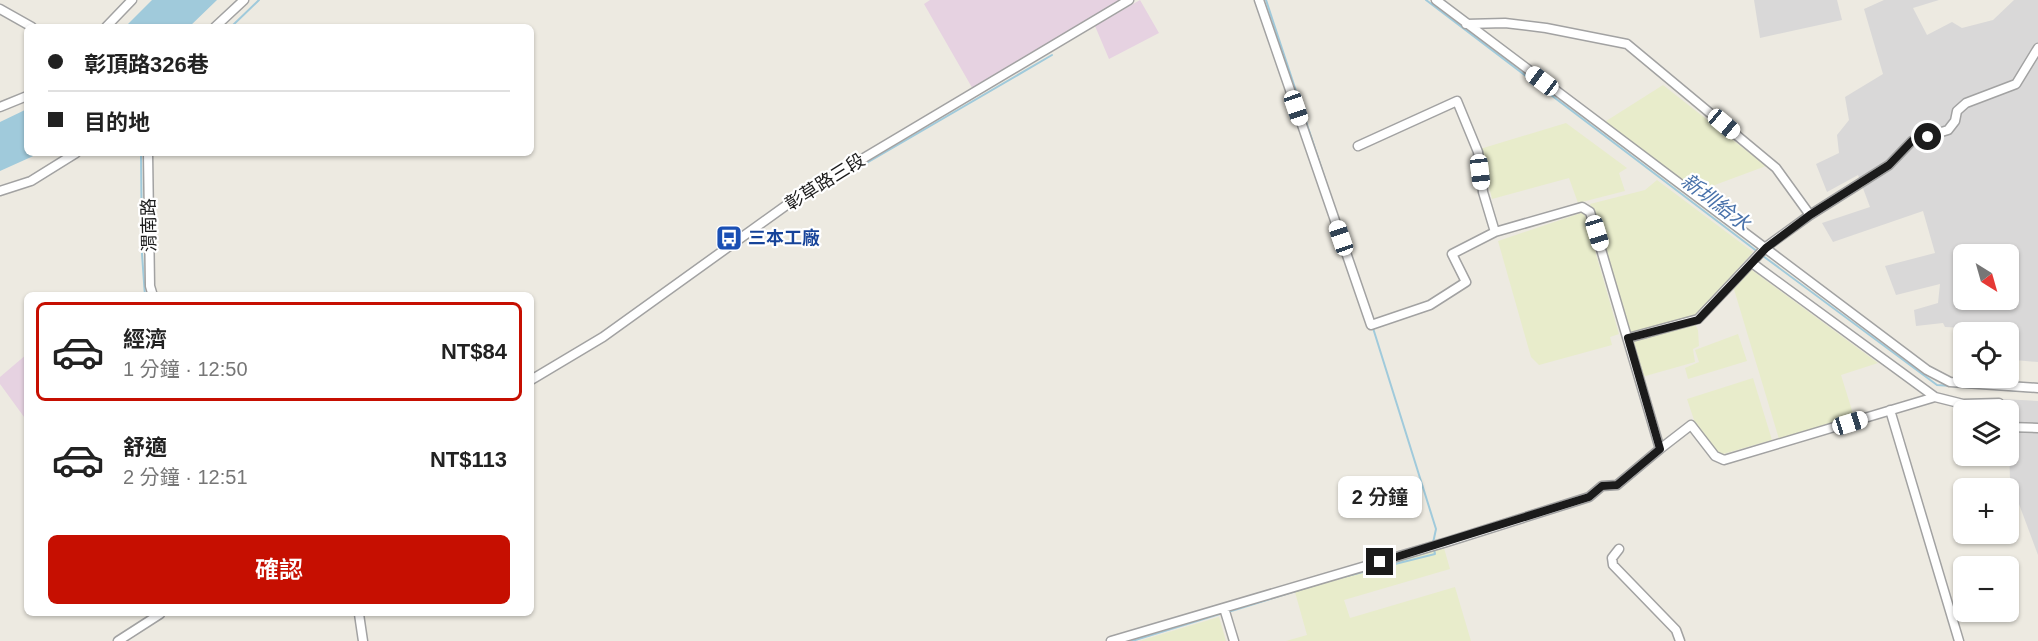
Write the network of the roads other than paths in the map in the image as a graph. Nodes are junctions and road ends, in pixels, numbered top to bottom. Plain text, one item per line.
1 (132, 0) edge
2 (244, 0) edge
3 (1130, 0) edge
4 (1259, 0) edge
5 (1436, 0) edge
6 (0, 9) edge
7 (27, 24) edge
8 (109, 24) edge
9 (218, 24) edge
10 (1465, 24) junction
11 (2038, 48) edge
12 (24, 97) edge
13 (0, 107) edge
14 (1358, 146) dead end
15 (71, 156) edge
16 (148, 156) edge
17 (0, 191) edge
18 (1810, 215) junction
19 (1495, 232) junction
20 (1760, 254) junction
21 (152, 292) edge
22 (1628, 338) junction
23 (534, 378) edge
24 (2038, 388) edge
25 (1935, 397) junction
26 (1953, 401) edge
27 (1890, 410) junction
28 (2019, 427) edge
29 (2038, 428) edge
30 (1660, 449) junction
31 (1618, 549) dead end
32 (1224, 608) junction
33 (157, 616) edge
34 (360, 616) edge
35 (118, 641) edge
36 (363, 641) edge
37 (1111, 641) edge
38 (1234, 641) edge
39 (1680, 641) edge
40 (1959, 641) edge

1 - 8 street
2 - 9 street
3 - 23 street, 彰草路三段
4 - 19 street
5 - 10 street
6 - 7 street
10 - 18 street
10 - 20 street
11 - 18 street
12 - 13 street
14 - 19 street
15 - 17 street
16 - 21 street, 渭南路
18 - 20 street
19 - 22 street
20 - 22 street
20 - 24 street
20 - 25 street
22 - 30 street
25 - 26 street
25 - 27 street
27 - 30 street
27 - 40 street
28 - 29 street
30 - 32 street
31 - 39 street
32 - 37 street
32 - 38 street
33 - 35 street
34 - 36 street

